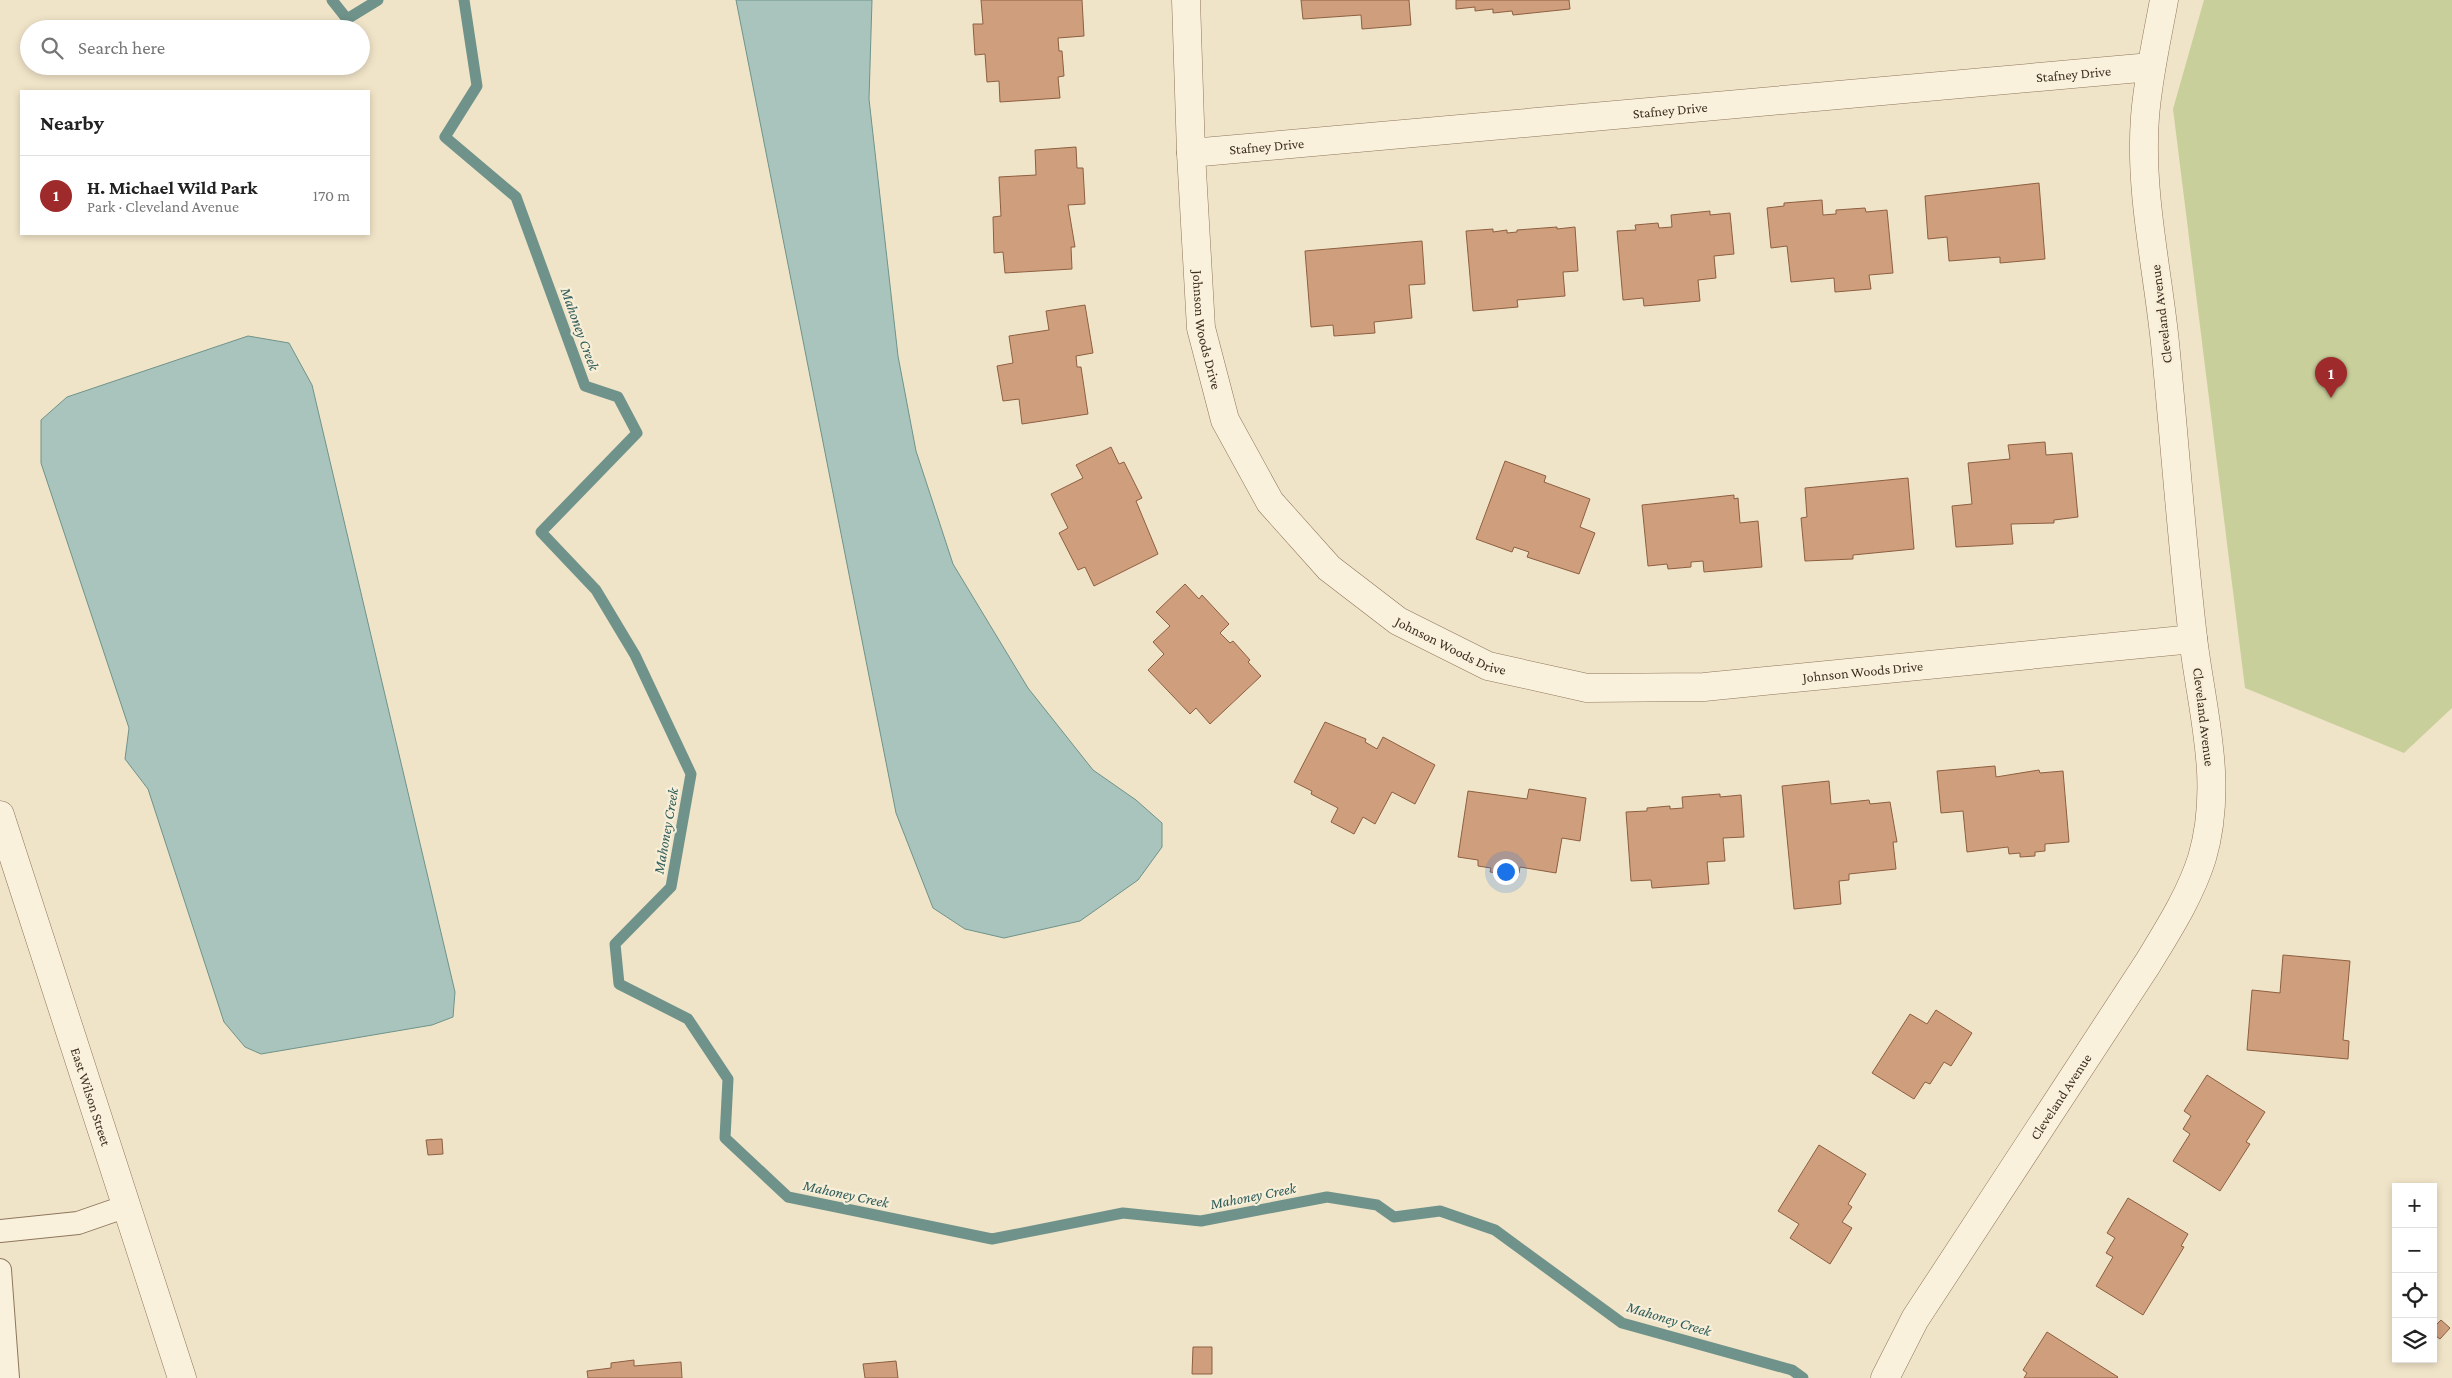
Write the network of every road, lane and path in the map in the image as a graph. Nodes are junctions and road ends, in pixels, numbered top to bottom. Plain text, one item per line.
1 (1186, 0) edge
2 (2164, 0) edge
3 (2151, 68) junction
4 (1191, 153) junction
5 (2193, 639) junction
6 (0, 815) edge
7 (127, 1206) junction
8 (0, 1231) edge
9 (0, 1270) edge
10 (8, 1378) edge
11 (182, 1378) edge
12 (1885, 1378) edge

1 - 4 street, Johnson Woods Drive
2 - 3 street, Cleveland Avenue
3 - 4 street, Stafney Drive
3 - 5 street, Cleveland Avenue
4 - 5 street, Johnson Woods Drive
5 - 12 street, Cleveland Avenue
6 - 7 street, East Wilson Street
7 - 8 lane
7 - 11 street, East Wilson Street
9 - 10 lane

